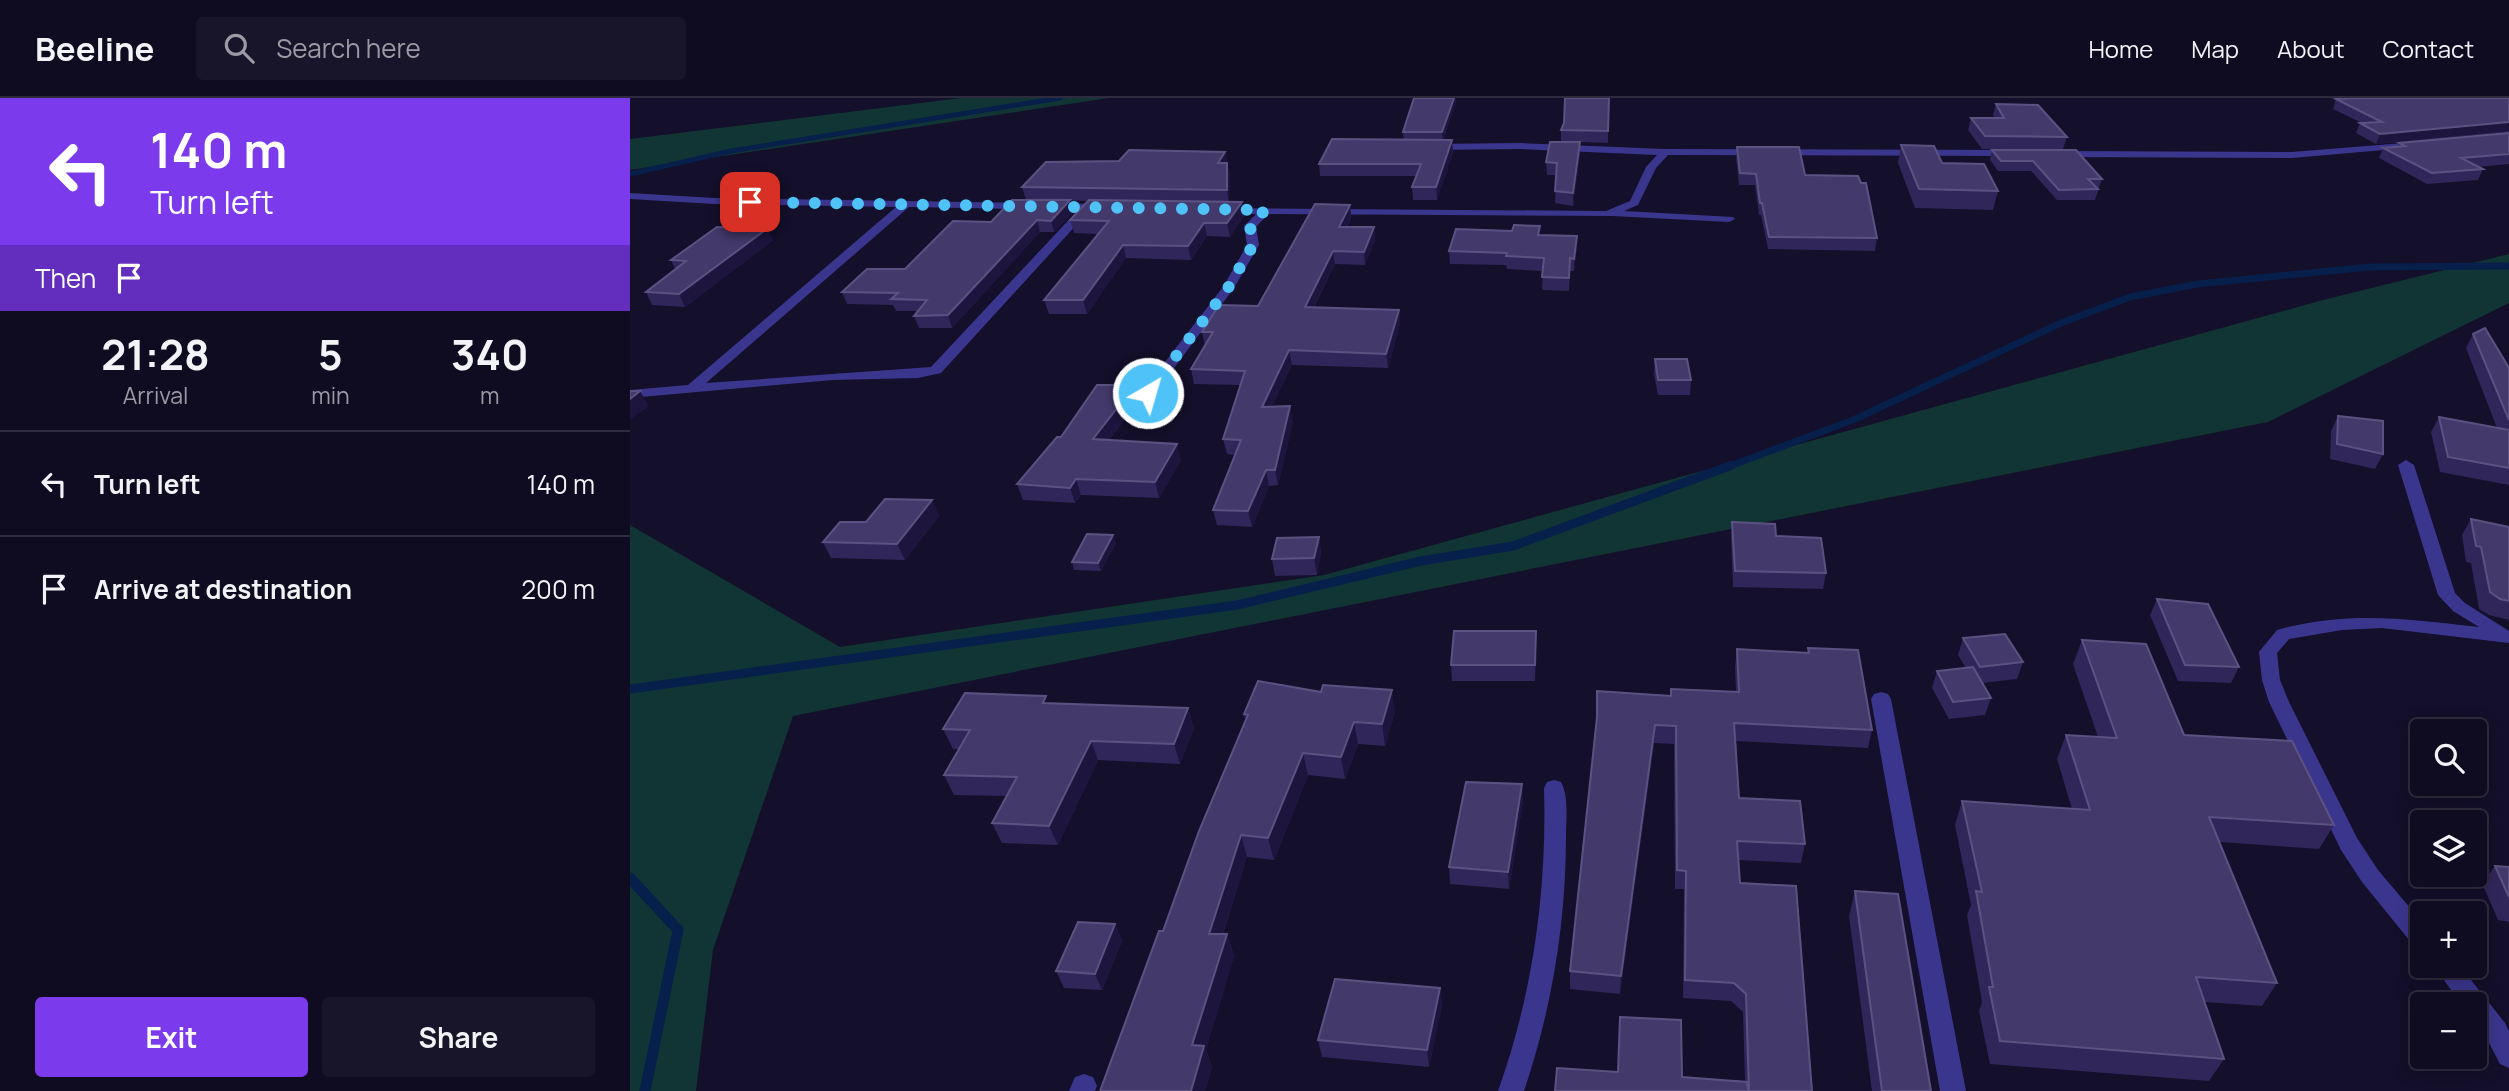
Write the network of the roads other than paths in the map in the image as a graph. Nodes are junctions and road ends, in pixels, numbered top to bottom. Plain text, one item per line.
1 (2416, 145) edge
2 (1418, 147) edge
3 (1665, 152) junction
4 (2032, 153) edge
5 (2045, 154) edge
6 (630, 196) edge
7 (906, 204) junction
8 (1087, 207) junction
9 (1113, 208) edge
10 (1215, 209) edge
11 (1265, 210) junction
12 (1608, 214) junction
13 (1729, 219) dead end
14 (691, 389) junction
15 (1148, 393) dead end
16 (630, 394) edge
17 (2406, 465) dead end
18 (1881, 699) dead end
19 (1553, 788) dead end
20 (2410, 924) edge
21 (2454, 978) edge
22 (2509, 1056) edge
23 (1511, 1091) edge
24 (1953, 1091) edge

1 - 5 street
2 - 3 street
3 - 4 street
3 - 12 street
6 - 7 street
7 - 8 street
7 - 14 street
8 - 9 street
8 - 14 street
10 - 11 street
11 - 12 street
11 - 15 street
12 - 13 street
14 - 16 street
17 - 20 street
18 - 24 street
19 - 23 street
21 - 22 street

